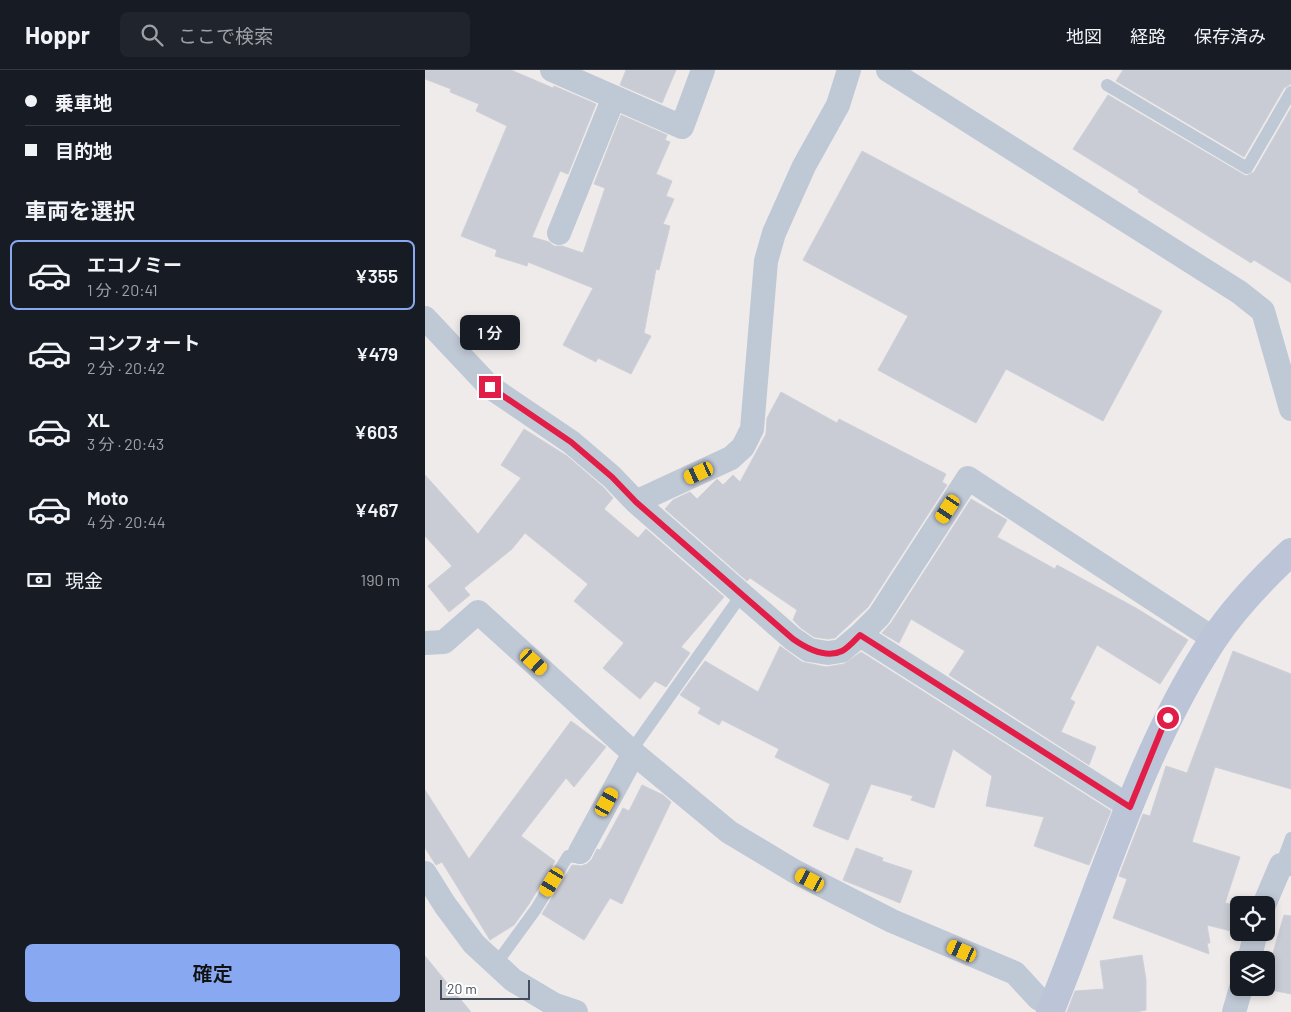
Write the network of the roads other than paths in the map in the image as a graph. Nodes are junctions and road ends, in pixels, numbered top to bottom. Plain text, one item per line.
1 (552, 70) edge
2 (703, 70) edge
3 (849, 70) edge
4 (888, 70) edge
5 (1107, 85) dead end
6 (1291, 92) edge
7 (615, 97) junction
8 (559, 233) dead end
9 (425, 318) edge
10 (1291, 409) edge
11 (636, 502) junction
12 (1291, 552) edge
13 (741, 594) junction
14 (860, 635) junction
15 (1214, 639) junction
16 (425, 643) edge
17 (632, 752) junction
18 (1130, 807) junction
19 (1291, 838) edge
20 (579, 852) joint
21 (1286, 864) edge
22 (425, 873) edge
23 (1269, 896) edge
24 (497, 964) junction
25 (1239, 996) edge
26 (1051, 1009) edge
27 (576, 1012) edge
28 (1234, 1012) edge

1 - 7 street
2 - 7 street
3 - 11 street
4 - 10 street
5 - 6 lane
7 - 8 street
9 - 11 street
11 - 13 street
12 - 15 street
13 - 14 street
13 - 17 lane
14 - 15 street
14 - 18 street
15 - 18 street
16 - 17 street
17 - 20 street
17 - 26 street
18 - 26 street
19 - 21 lane
20 - 24 lane
21 - 23 street
22 - 24 street
24 - 27 street
25 - 28 street

